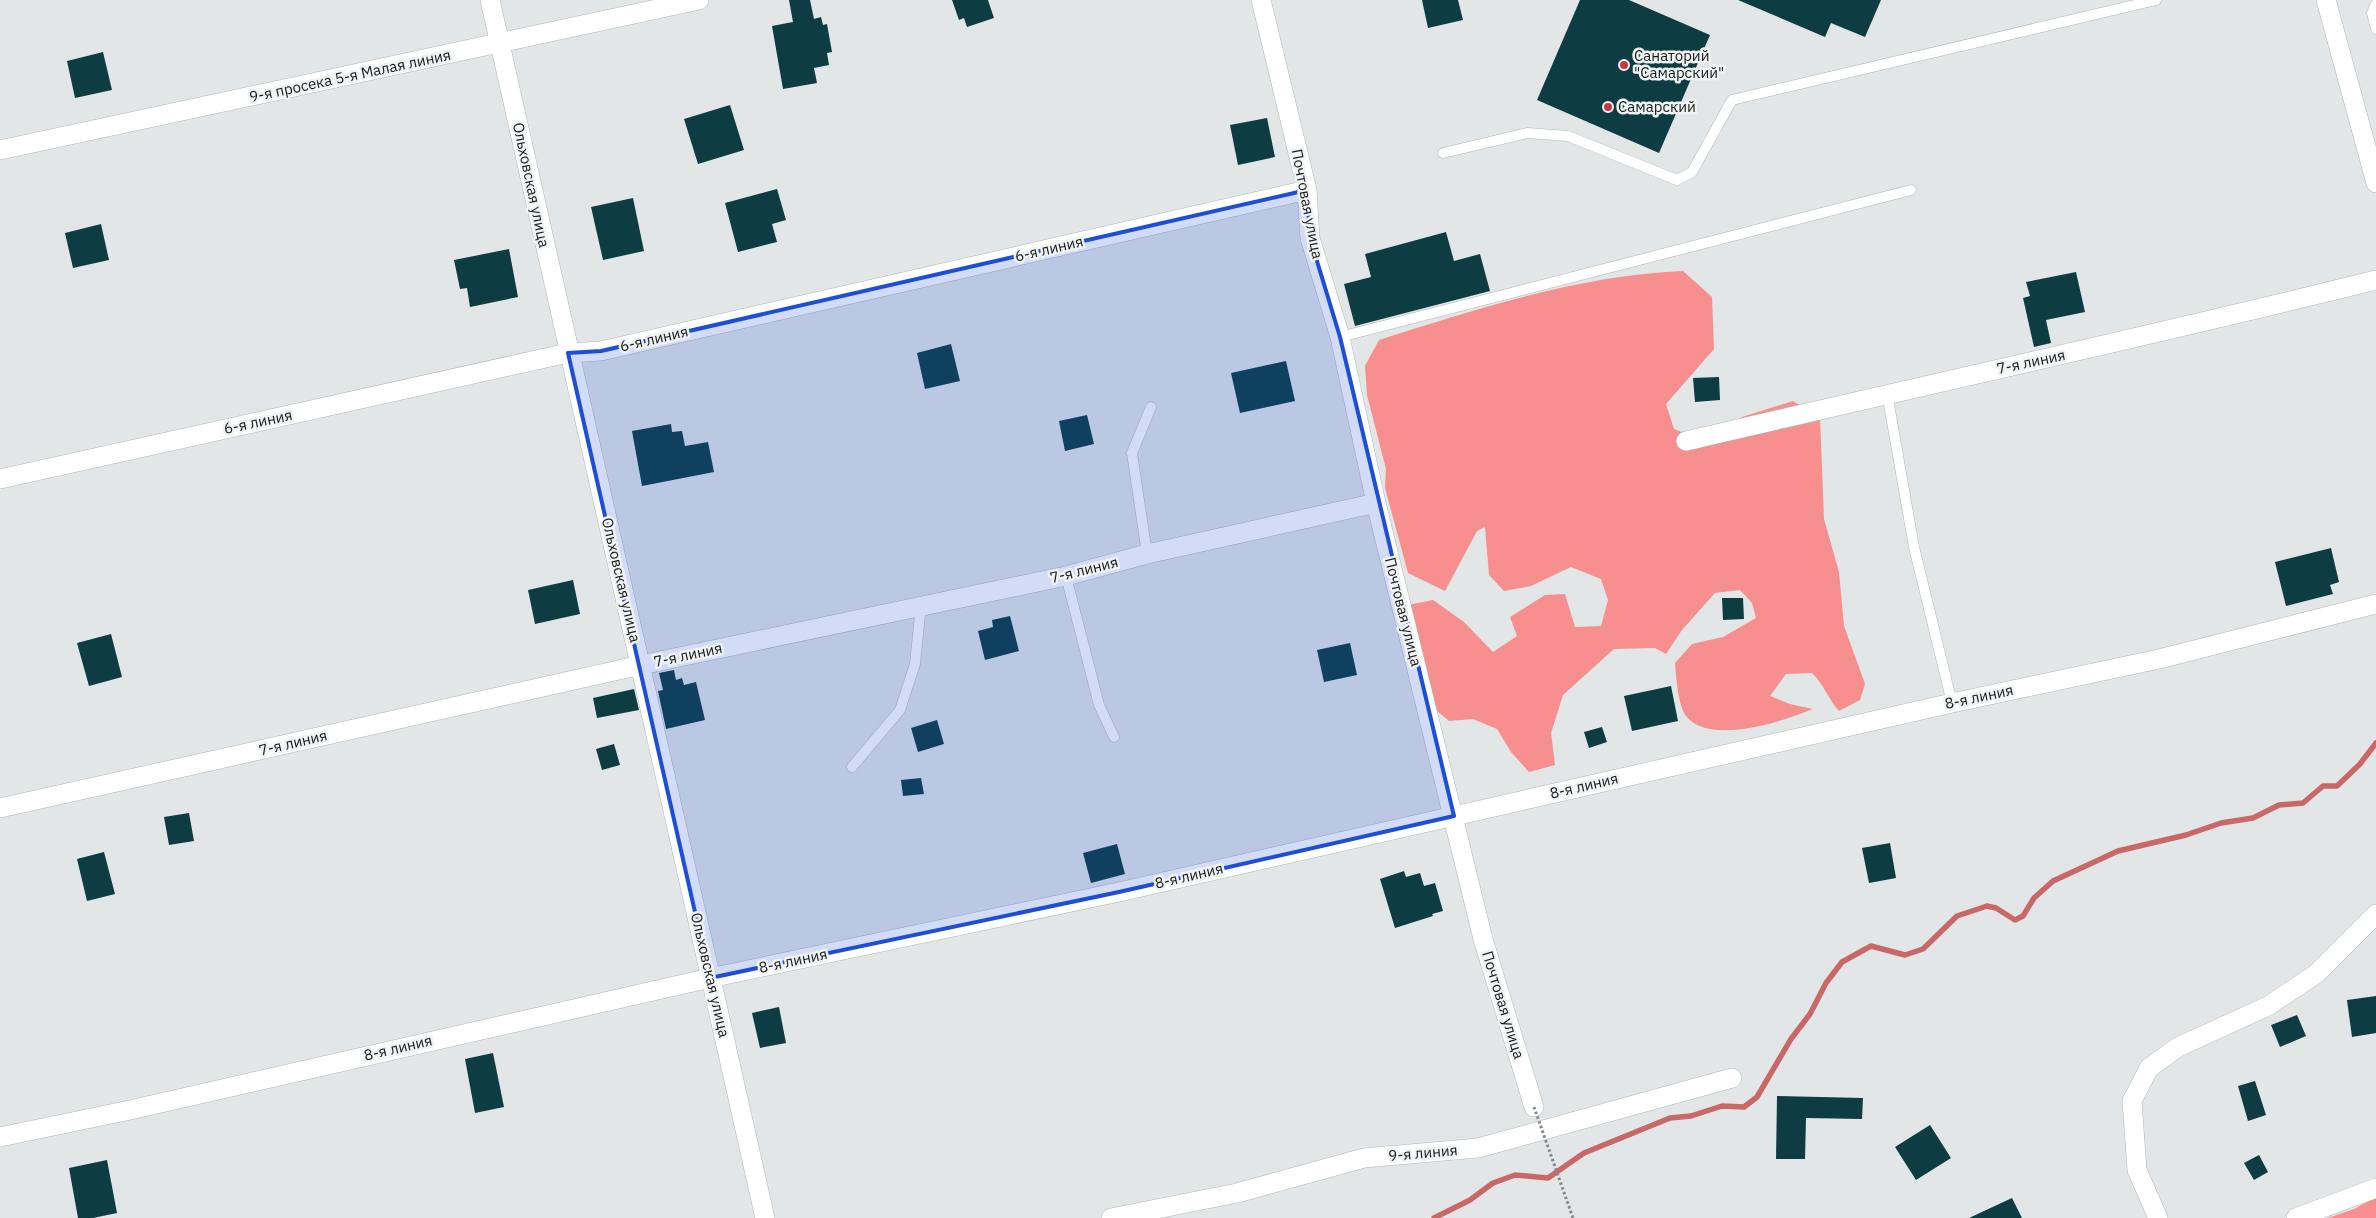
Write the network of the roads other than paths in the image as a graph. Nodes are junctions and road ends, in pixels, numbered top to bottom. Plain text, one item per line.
1 (490, 0) edge
2 (699, 0) edge
3 (1261, 0) edge
4 (2156, 0) edge
5 (2326, 0) edge
6 (2376, 4) edge
7 (2376, 29) edge
8 (500, 44) junction
9 (0, 150) edge
10 (1443, 153) dead end
11 (2376, 183) edge
12 (1306, 190) junction
13 (1911, 190) dead end
14 (2376, 280) edge
15 (1340, 338) junction
16 (568, 354) junction
17 (1887, 394) junction
18 (1151, 407) dead end
19 (1686, 441) dead end
20 (0, 479) edge
21 (1376, 503) junction
22 (1147, 554) junction
23 (1066, 576) junction
24 (2376, 604) edge
25 (921, 605) junction
26 (641, 665) junction
27 (1952, 703) junction
28 (1114, 737) dead end
29 (852, 767) dead end
30 (0, 808) edge
31 (1454, 816) junction
32 (2376, 914) edge
33 (710, 978) junction
34 (1732, 1078) dead end
35 (1534, 1107) road end
36 (0, 1137) edge
37 (2376, 1188) edge
38 (765, 1218) edge
39 (1111, 1218) edge
40 (2158, 1218) edge
41 (2296, 1218) edge

1 - 8 street, Ольховская улица
2 - 8 street, 9-я просека 5-я Малая линия
3 - 12 street, Почтовая улица
4 - 10 lane
5 - 11 street
6 - 7 lane
8 - 9 street, 9-я просека 5-я Малая линия
8 - 16 street, Ольховская улица
12 - 15 street, Почтовая улица
12 - 16 street, 6-я линия
13 - 15 lane
14 - 17 street, 7-я линия
15 - 21 street, Почтовая улица
16 - 20 street, 6-я линия
16 - 26 street, Ольховская улица
17 - 19 street, 7-я линия
17 - 27 lane
18 - 22 lane
21 - 22 street, 7-я линия
21 - 31 street, Почтовая улица
22 - 23 street, 7-я линия
23 - 25 street, 7-я линия
23 - 28 lane
24 - 27 street, 8-я линия
25 - 26 street, 7-я линия
25 - 29 lane
26 - 30 street, 7-я линия
26 - 33 street, Ольховская улица
27 - 31 street, 8-я линия
31 - 33 street, 8-я линия
31 - 35 street, Почтовая улица
32 - 40 street
33 - 36 street, 8-я линия
33 - 38 street, Ольховская улица
34 - 39 street, 9-я линия
37 - 41 street

